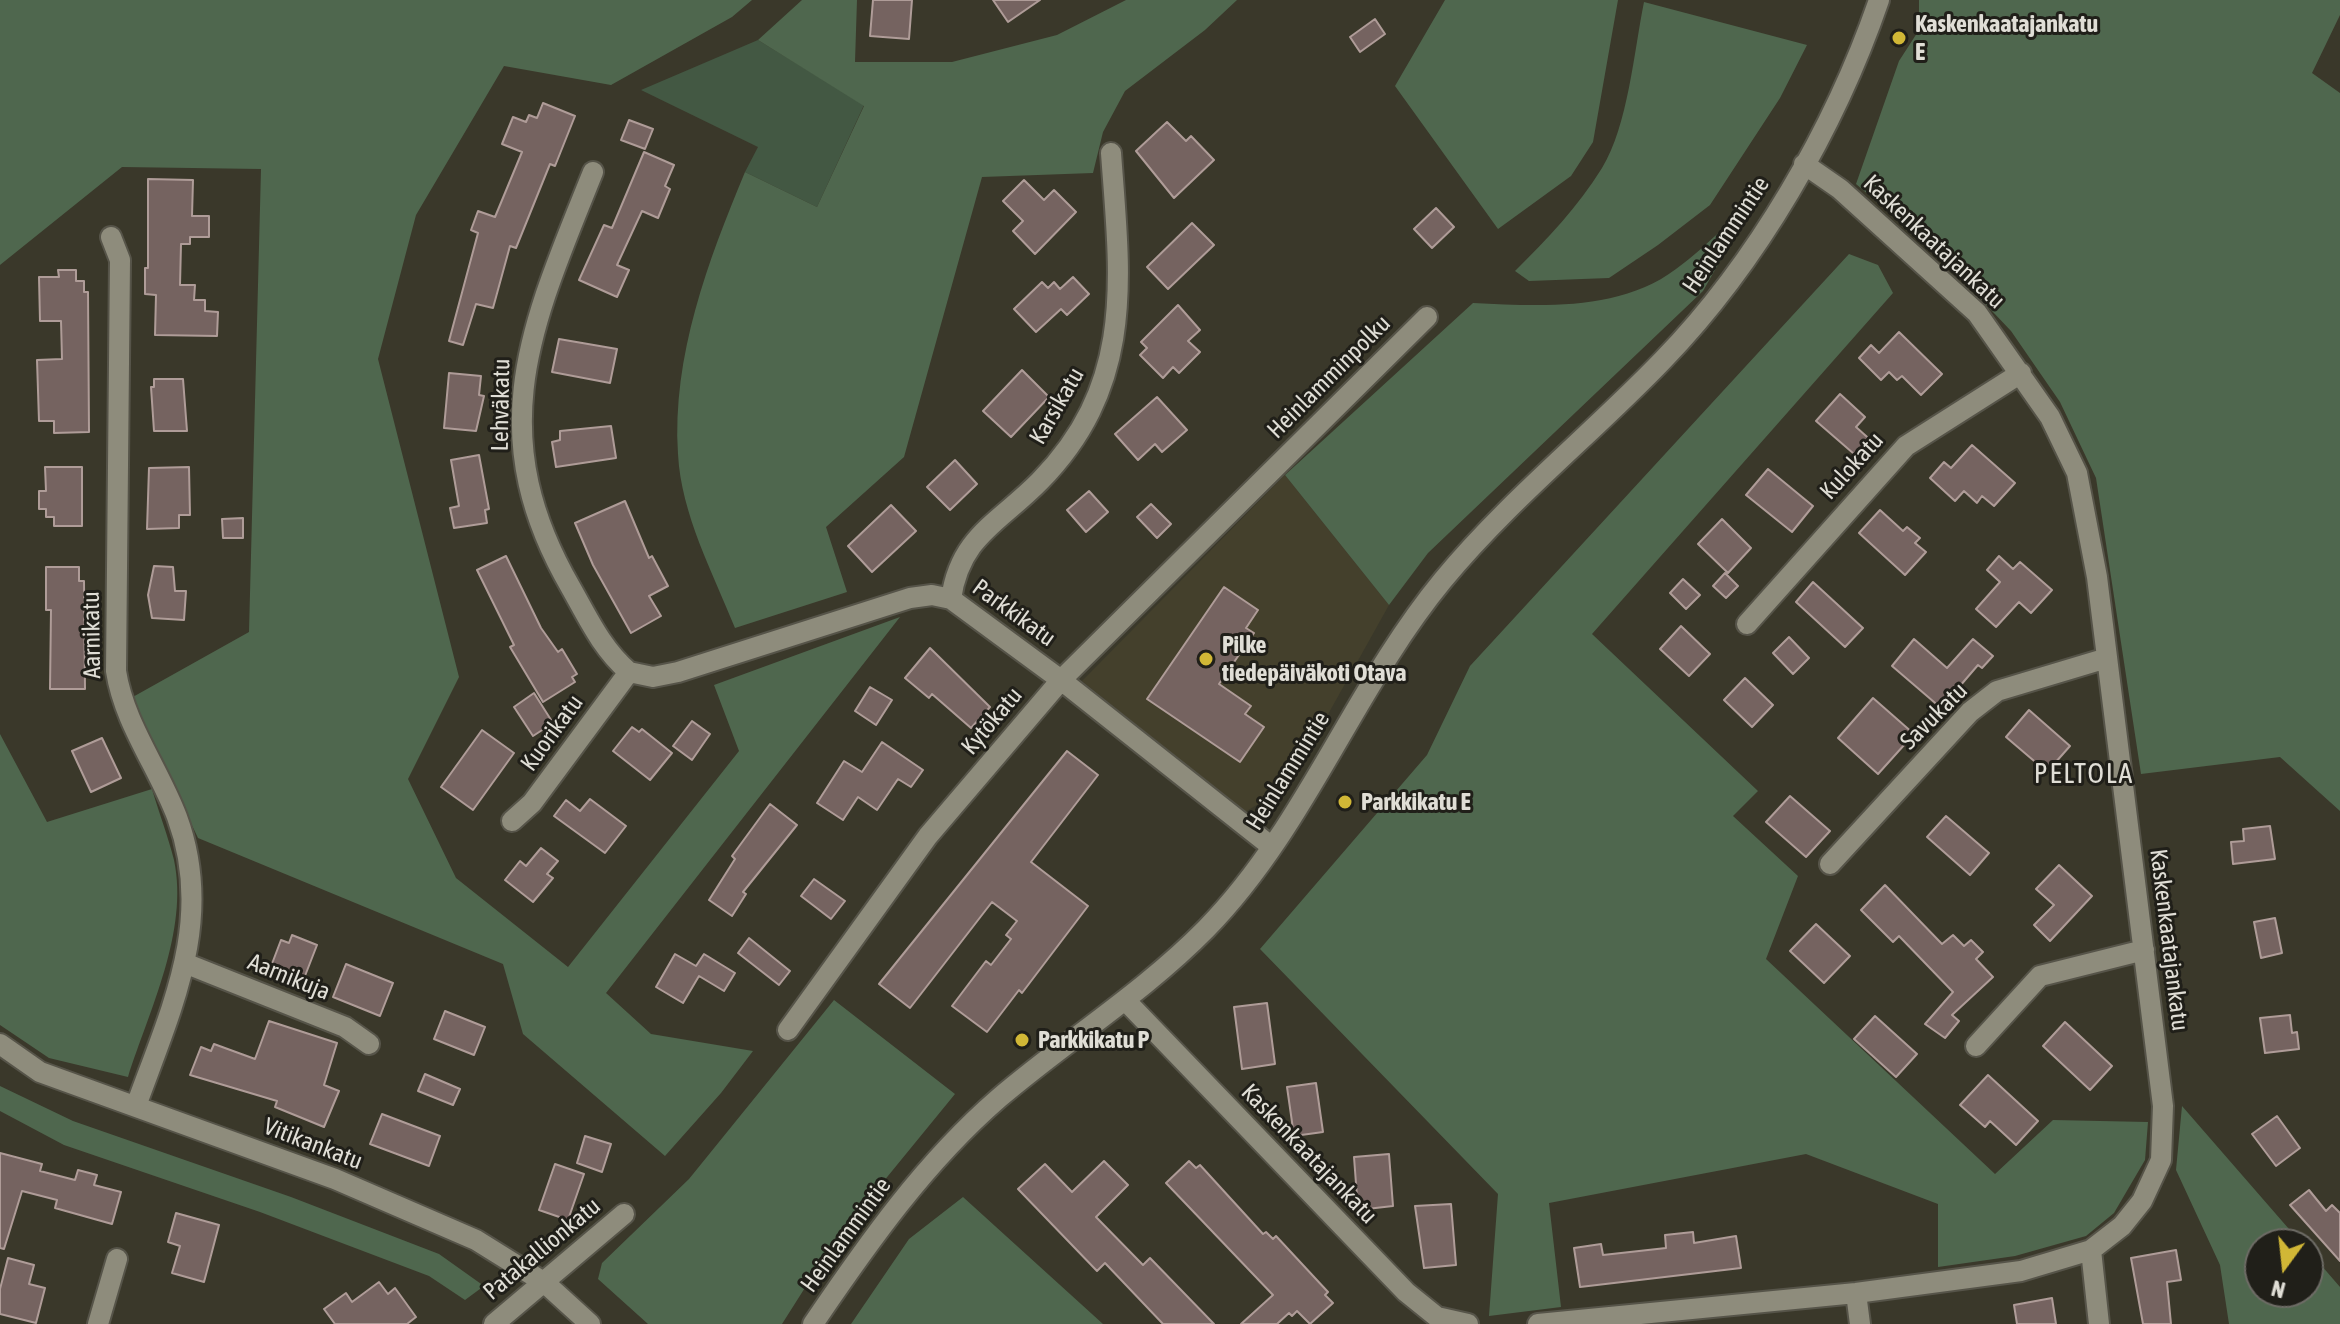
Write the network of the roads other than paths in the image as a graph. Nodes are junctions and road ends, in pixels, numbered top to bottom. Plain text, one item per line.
1 (1879, 0) edge
2 (1111, 153) dead end
3 (1804, 164) junction
4 (593, 172) dead end
5 (111, 237) dead end
6 (1427, 317) dead end
7 (2021, 373) junction
8 (1268, 475) joint
9 (951, 599) junction
10 (1747, 624) dead end
11 (2107, 658) junction
12 (629, 672) junction
13 (1061, 680) junction
14 (512, 821) dead end
15 (1272, 847) junction
16 (1830, 864) dead end
17 (2144, 950) junction
18 (187, 964) junction
19 (1125, 1000) junction
20 (788, 1030) dead end
21 (0, 1044) edge
22 (369, 1044) dead end
23 (1976, 1046) dead end
24 (136, 1106) junction
25 (624, 1214) dead end
26 (2091, 1250) junction
27 (117, 1259) dead end
28 (545, 1283) junction
29 (1856, 1293) junction
30 (1618, 1320) edge
31 (98, 1324) edge
32 (494, 1324) edge
33 (590, 1324) edge
34 (813, 1324) edge
35 (1468, 1324) edge
36 (1538, 1324) edge
37 (1860, 1324) edge
38 (2099, 1324) edge

1 - 3 street, Heinlammintie
2 - 9 street, Karsikatu
3 - 7 street, Kaskenkaatajankatu
3 - 15 street, Heinlammintie
4 - 12 street, Lehväkatu
5 - 18 street, Aarnikatu
6 - 8 street, Heinlamminpolku
7 - 10 street, Kulokatu
7 - 11 street, Kaskenkaatajankatu
8 - 13 street, Kytökatu
9 - 12 street, Parkkikatu
9 - 13 street, Parkkikatu
11 - 16 street, Savukatu
11 - 17 street, Kaskenkaatajankatu
12 - 14 street, Kuorikatu
13 - 15 street, Parkkikatu
13 - 20 street, Kytökatu
15 - 19 street, Heinlammintie
17 - 23 street
17 - 26 street, Kaskenkaatajankatu
18 - 22 street, Aarnikuja
18 - 24 street, Aarnikatu
19 - 34 street, Heinlammintie
19 - 35 street, Kaskenkaatajankatu
21 - 24 street, Vitikankatu
24 - 28 street, Vitikankatu
25 - 28 street, Patakallionkatu
26 - 29 street, Kaskenkaatajankatu
26 - 38 street
27 - 31 street
28 - 32 street, Patakallionkatu
28 - 33 street, Vitikankatu
29 - 30 street, Kaskenkaatajankatu
29 - 37 street
30 - 36 street, Kaskenkaatajankatu

